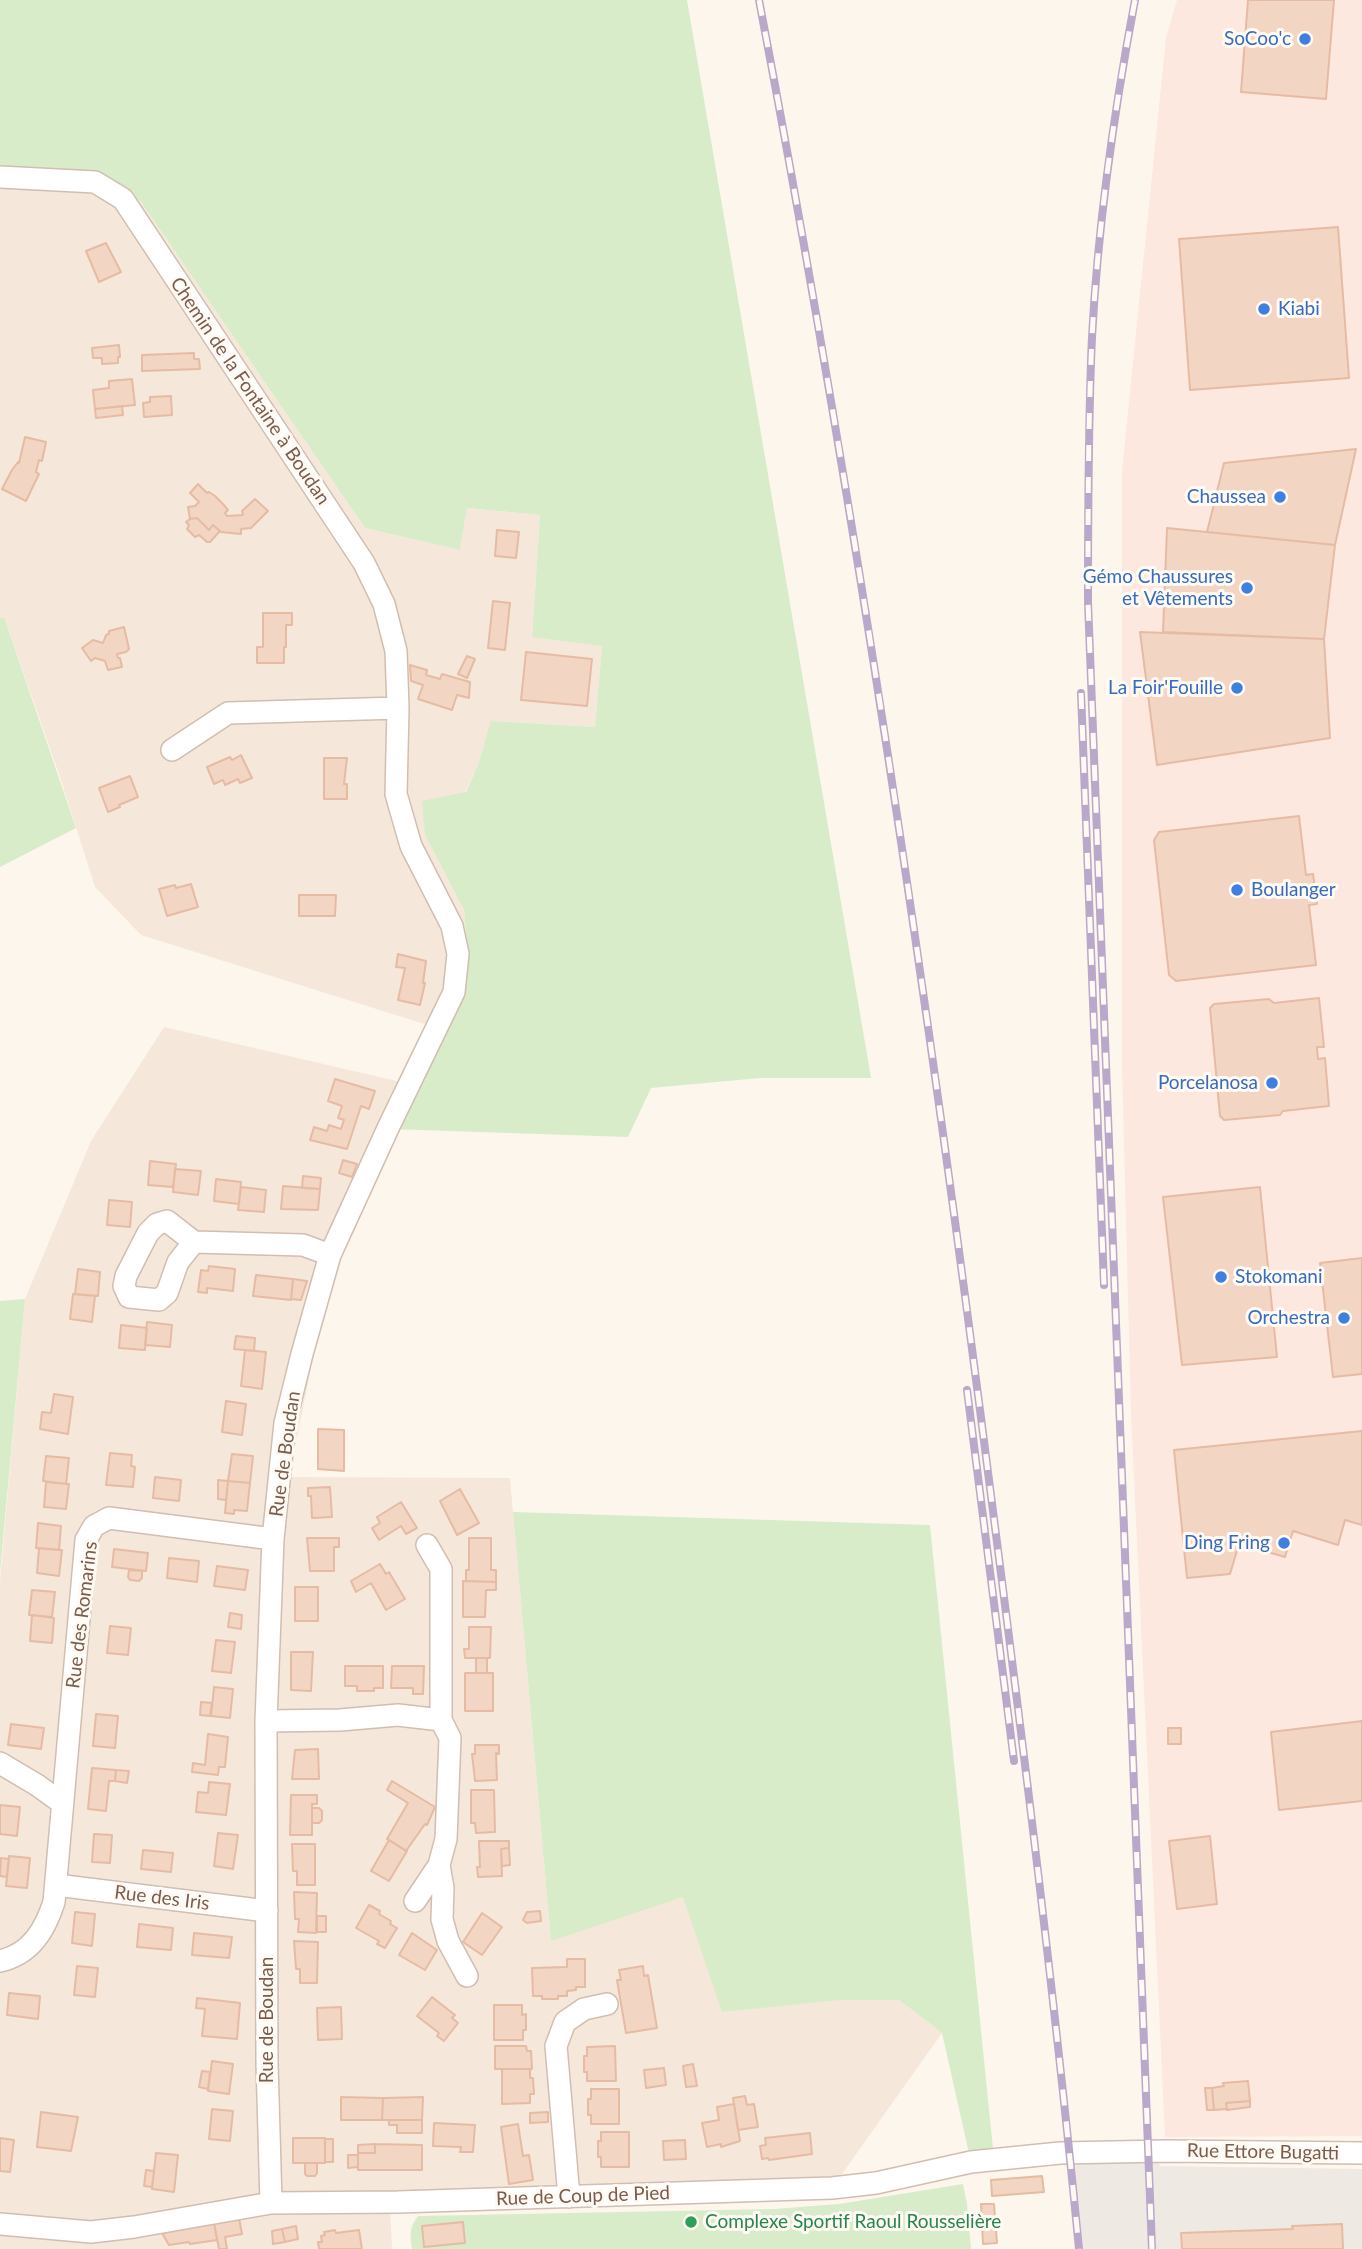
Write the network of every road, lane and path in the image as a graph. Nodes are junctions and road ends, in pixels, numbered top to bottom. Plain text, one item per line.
1 (0, 177) edge
2 (398, 708) junction
3 (172, 750) dead end
4 (194, 1241) dead end
5 (330, 1255) junction
6 (273, 1539) junction
7 (427, 1545) dead end
8 (441, 1720) junction
9 (266, 1721) junction
10 (0, 1763) edge
11 (62, 1803) junction
12 (439, 1865) junction
13 (56, 1885) junction
14 (415, 1901) dead end
15 (267, 1911) junction
16 (0, 1961) edge
17 (467, 1976) dead end
18 (607, 2004) dead end
19 (1165, 2151) joint
20 (1362, 2153) edge
21 (569, 2197) junction
22 (271, 2203) junction
23 (0, 2224) edge
24 (47, 2239) edge

1 - 2 street, Chemin de la Fontaine à Boudan
2 - 3 street
2 - 5 street, Rue de Boudan
4 - 5 street
5 - 6 street, Rue de Boudan
6 - 9 street, Rue de Boudan
6 - 11 street, Rue des Romarins
7 - 8 street
8 - 9 street
8 - 12 street
9 - 15 street, Rue de Boudan
10 - 11 street
11 - 13 street, Rue des Romarins
12 - 14 street
12 - 17 street
13 - 15 street, Rue des Iris
13 - 16 street, Rue des Romarins
15 - 22 street, Rue de Boudan
18 - 21 street
19 - 20 street, Rue Ettore Bugatti
19 - 21 street, Rue de Coup de Pied
21 - 22 street, Rue de Coup de Pied
22 - 24 street, Rue de Coup de Pied
23 - 24 street, Rue de Coup de Pied

